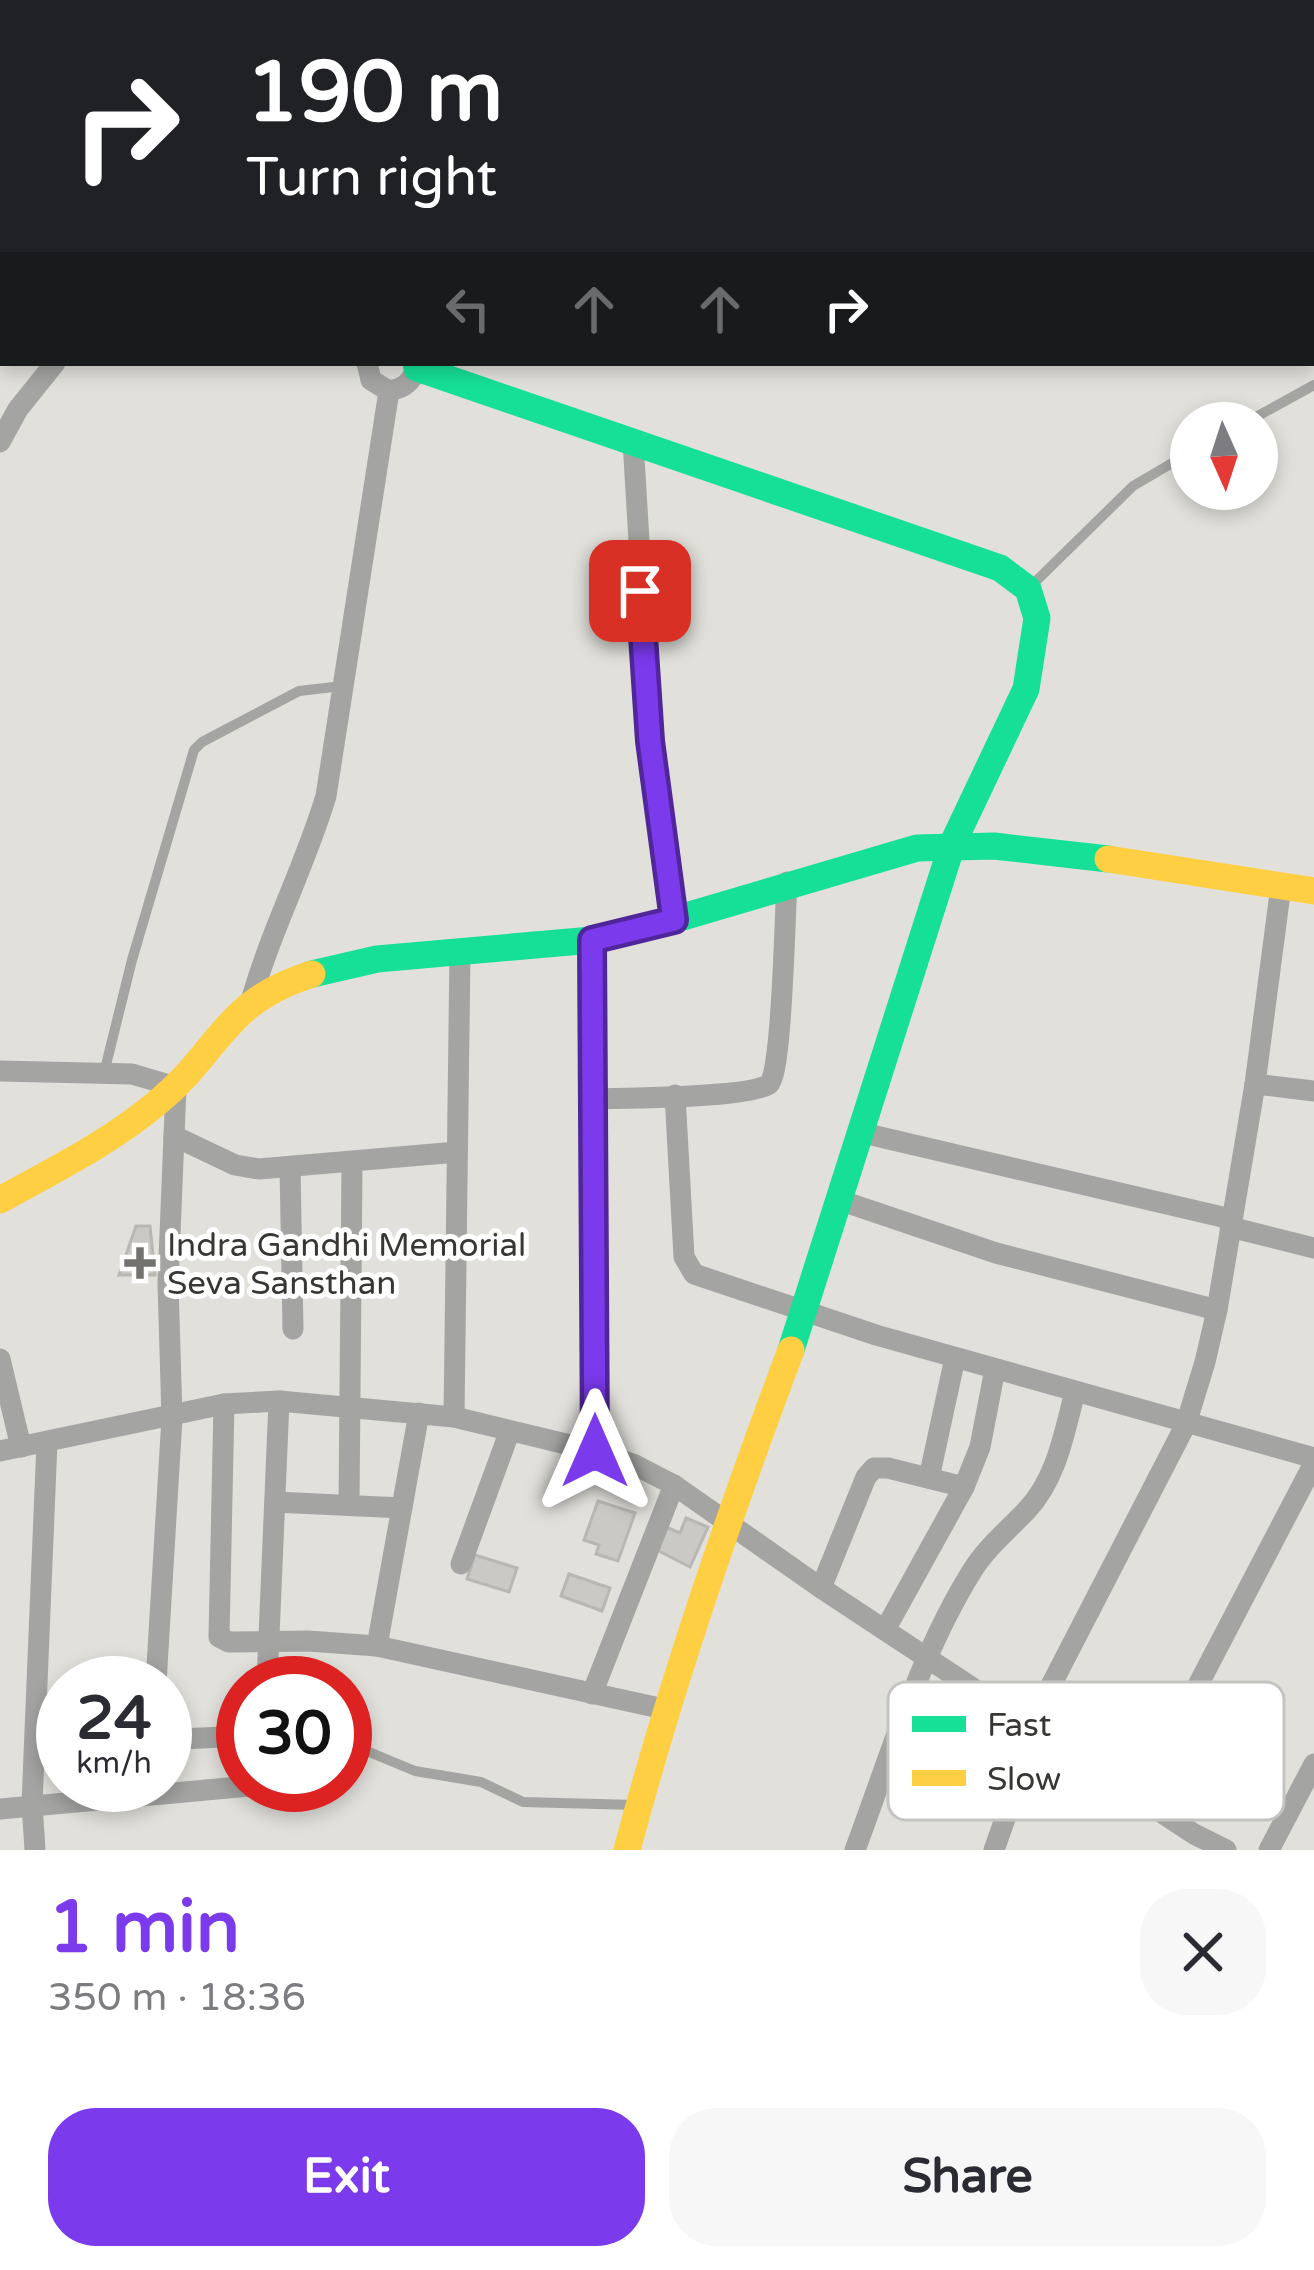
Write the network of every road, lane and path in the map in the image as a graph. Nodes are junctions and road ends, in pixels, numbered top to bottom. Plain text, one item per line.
1 (53, 366) edge
2 (368, 366) edge
3 (416, 366) edge
4 (419, 366) edge
5 (1314, 385) edge
6 (389, 391) junction
7 (1278, 405) edge
8 (634, 441) junction
9 (0, 442) edge
10 (1170, 464) edge
11 (1028, 590) junction
12 (343, 686) junction
13 (952, 845) junction
14 (787, 882) junction
15 (1281, 886) junction
16 (1314, 891) edge
17 (674, 920) junction
18 (592, 940) junction
19 (460, 951) junction
20 (251, 1000) junction
21 (0, 1071) edge
22 (104, 1073) junction
23 (1255, 1084) junction
24 (176, 1088) junction
25 (1314, 1091) edge
26 (675, 1095) junction
27 (593, 1099) junction
28 (863, 1132) junction
29 (174, 1136) junction
30 (457, 1152) junction
31 (352, 1164) junction
32 (290, 1167) junction
33 (0, 1200) edge
34 (842, 1201) junction
35 (1231, 1223) junction
36 (1314, 1248) edge
37 (1217, 1310) junction
38 (805, 1313) junction
39 (292, 1329) dead end
40 (955, 1358) junction
41 (0, 1359) edge
42 (995, 1369) junction
43 (1075, 1392) junction
44 (279, 1400) junction
45 (224, 1404) junction
46 (352, 1407) junction
47 (419, 1413) junction
48 (454, 1417) junction
49 (172, 1418) junction
50 (1186, 1424) junction
51 (508, 1432) junction
52 (47, 1442) junction
53 (10, 1449) edge
54 (595, 1451) junction
55 (1314, 1461) edge
56 (929, 1478) junction
57 (674, 1486) junction
58 (964, 1486) junction
59 (275, 1502) junction
60 (350, 1505) junction
61 (402, 1508) junction
62 (727, 1520) junction
63 (461, 1564) dead end
64 (821, 1588) junction
65 (885, 1630) junction
66 (269, 1642) junction
67 (377, 1646) junction
68 (158, 1656) edge
69 (268, 1656) edge
70 (928, 1659) junction
71 (919, 1682) edge
72 (964, 1682) edge
73 (1056, 1682) edge
74 (1199, 1682) edge
75 (592, 1694) junction
76 (664, 1709) junction
77 (372, 1753) edge
78 (888, 1764) edge
79 (1314, 1764) edge
80 (216, 1789) edge
81 (32, 1804) junction
82 (639, 1804) junction
83 (0, 1809) edge
84 (1004, 1820) edge
85 (1166, 1820) edge
86 (1192, 1842) edge
87 (35, 1850) edge
88 (627, 1850) edge
89 (855, 1850) edge
90 (994, 1850) edge
91 (1226, 1850) edge
92 (1269, 1850) edge

1 - 9 street
2 - 6 street
3 - 6 street
4 - 8 street
5 - 7 lane
6 - 12 street
8 - 11 street
8 - 17 street
10 - 11 lane
11 - 13 street
12 - 20 street
12 - 22 lane
13 - 14 street
13 - 15 street
13 - 28 street
14 - 17 street
14 - 26 street
15 - 16 street
15 - 23 street
17 - 18 street
18 - 19 street
18 - 27 street
19 - 20 street
19 - 30 street
20 - 24 street
21 - 22 street
22 - 24 street
23 - 25 street
23 - 35 street
24 - 29 street
24 - 33 street
26 - 27 street
26 - 38 street
27 - 54 street
28 - 34 street
28 - 35 street
29 - 32 street
29 - 49 street
30 - 31 street
30 - 48 street
31 - 32 street
31 - 46 street
32 - 39 street
34 - 37 street
34 - 38 street
35 - 36 street
35 - 37 street
37 - 50 street
38 - 40 street
38 - 62 street
40 - 42 street
40 - 56 street
41 - 53 street
42 - 43 street
42 - 58 street
43 - 50 street
43 - 70 street
44 - 45 street
44 - 46 street
44 - 59 street
45 - 49 street
45 - 66 street
46 - 47 street
46 - 60 street
47 - 48 street
47 - 61 street
48 - 51 street
49 - 52 street
49 - 68 street
50 - 55 street
50 - 73 street
51 - 54 street
51 - 63 street
52 - 53 street
52 - 81 street
54 - 57 street
55 - 74 street
56 - 58 street
56 - 64 street
57 - 62 street
57 - 75 street
58 - 65 street
59 - 60 street
59 - 66 street
60 - 61 street
61 - 67 street
62 - 64 street
62 - 76 street
64 - 65 street
65 - 70 street
66 - 67 street
66 - 69 street
67 - 75 street
70 - 71 street
70 - 72 street
75 - 76 street
76 - 82 street
77 - 82 lane
78 - 89 street
79 - 92 street
80 - 81 street
81 - 83 street
81 - 87 street
82 - 88 street
84 - 90 street
85 - 86 street
86 - 91 street

